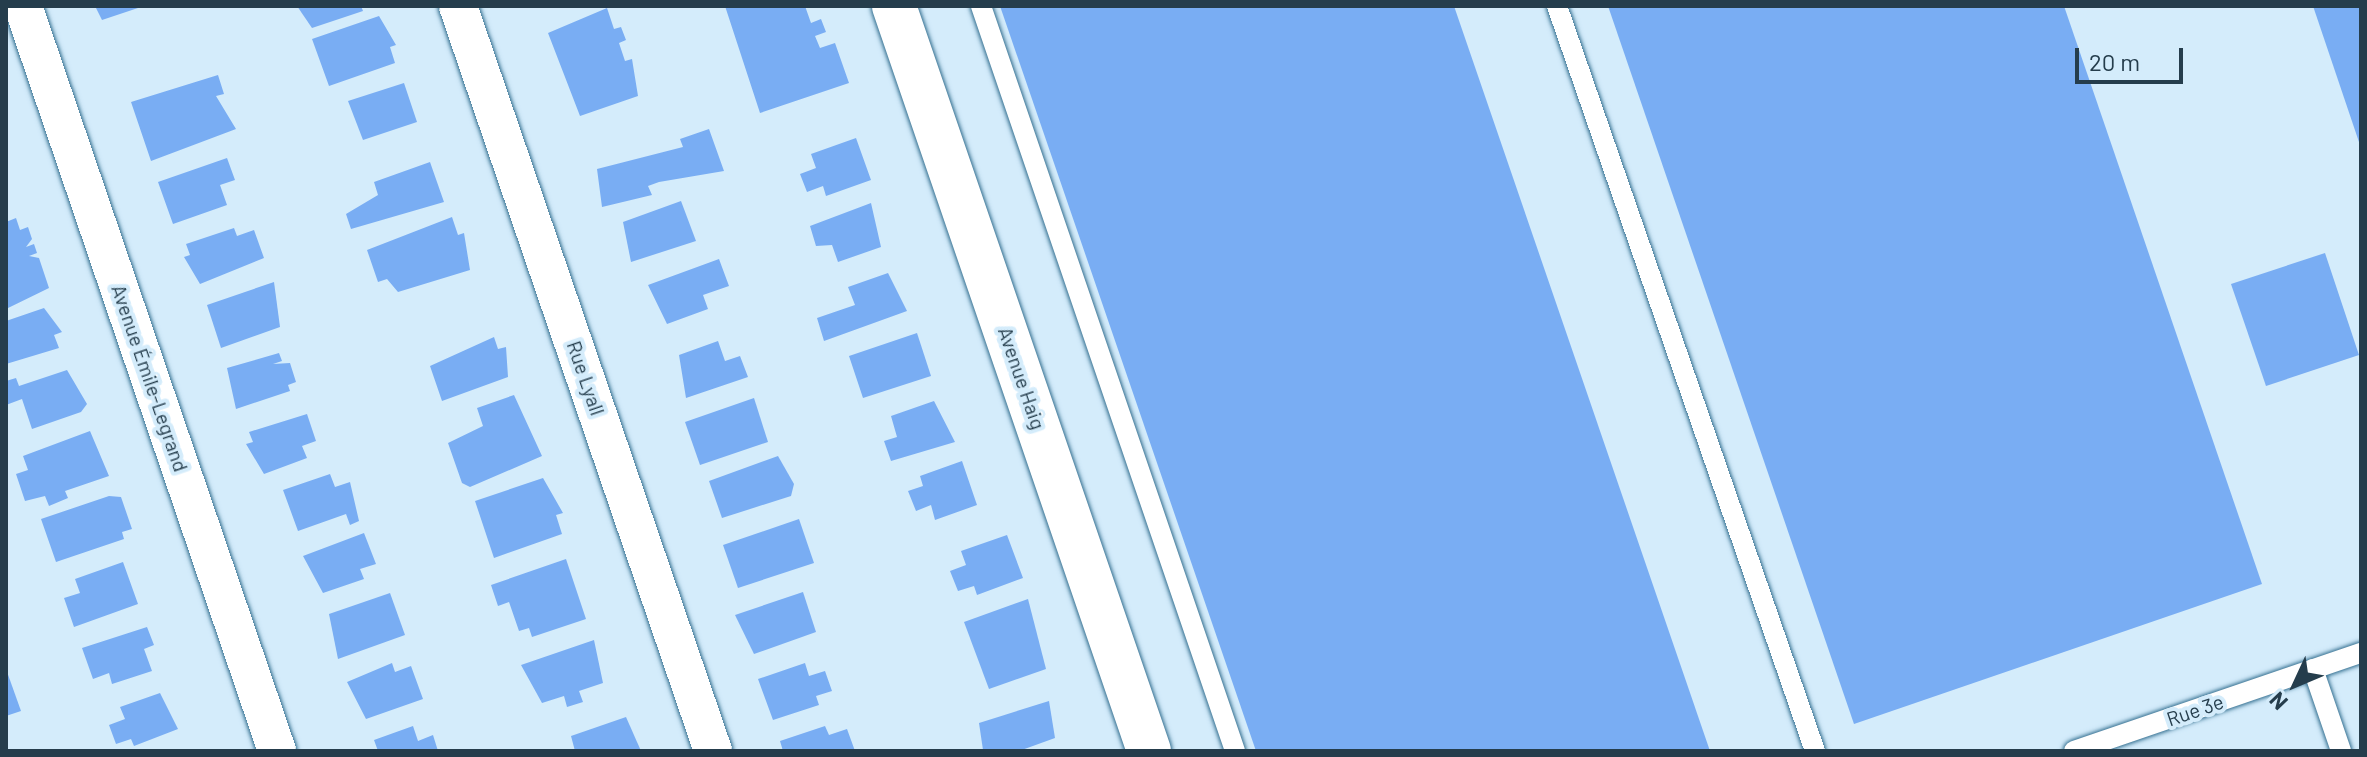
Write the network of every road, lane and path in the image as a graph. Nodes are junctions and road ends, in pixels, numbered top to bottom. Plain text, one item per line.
1 (23, 6) edge
2 (458, 6) edge
3 (894, 6) edge
4 (981, 6) edge
5 (1557, 6) edge
6 (2361, 653) edge
7 (2313, 669) junction
8 (277, 751) edge
9 (713, 751) edge
10 (1149, 751) edge
11 (1235, 751) edge
12 (1815, 751) edge
13 (2074, 751) edge
14 (2341, 751) edge

1 - 8 street, Avenue Émile-Legrand
2 - 9 street, Rue Lyall
3 - 10 street, Avenue Haig
4 - 11 lane
5 - 12 lane
6 - 7 lane, Rue 3e
7 - 13 lane, Rue 3e
7 - 14 lane

